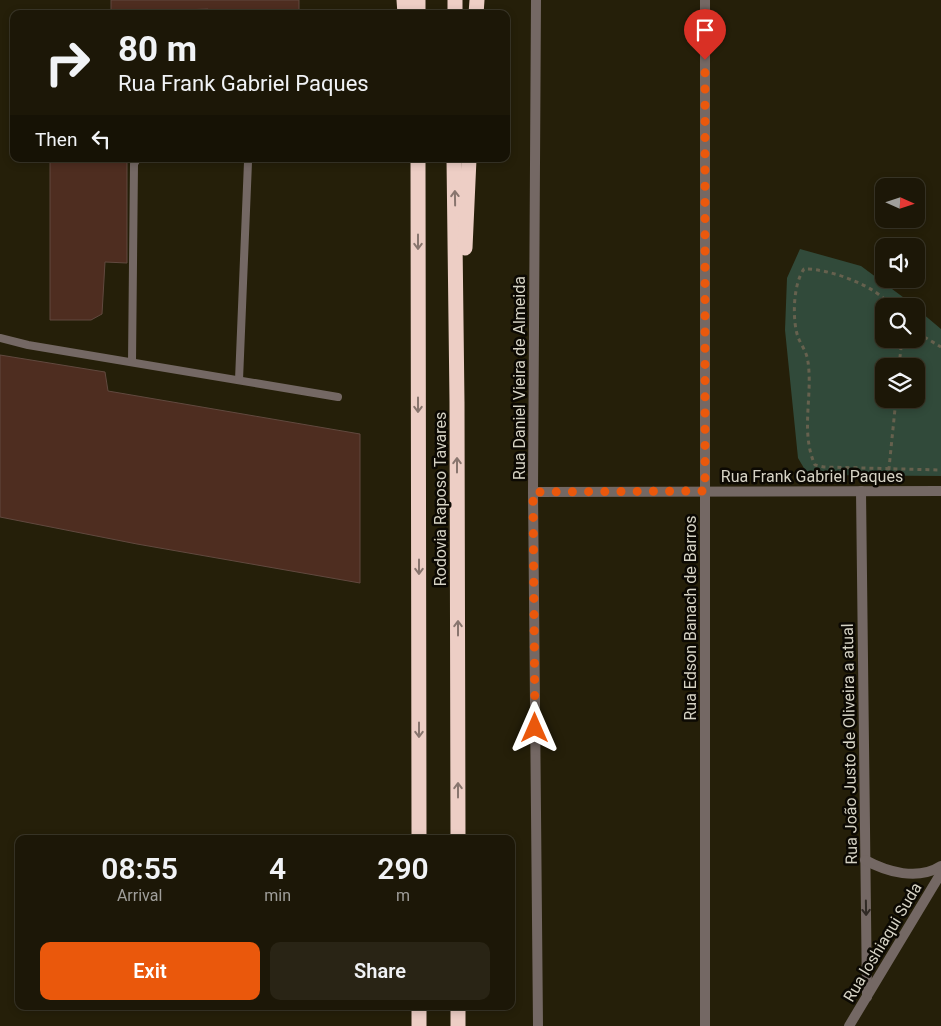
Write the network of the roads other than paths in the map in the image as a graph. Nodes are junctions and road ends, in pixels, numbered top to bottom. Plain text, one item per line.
1 (536, 0) edge
2 (705, 0) edge
3 (136, 162) edge
4 (248, 162) edge
5 (418, 162) edge
6 (454, 162) edge
7 (469, 162) edge
8 (0, 338) edge
9 (132, 362) junction
10 (240, 380) junction
11 (338, 397) dead end
12 (457, 402) junction
13 (705, 491) junction
14 (861, 491) junction
15 (941, 491) edge
16 (533, 492) junction
17 (419, 835) edge
18 (458, 835) edge
19 (865, 860) junction
20 (941, 866) edge
21 (941, 873) edge
22 (867, 997) junction
23 (419, 1010) edge
24 (458, 1010) edge
25 (419, 1026) edge
26 (458, 1026) edge
27 (538, 1026) edge
28 (705, 1026) edge
29 (849, 1026) edge

1 - 16 street, Rua Daniel Vieira de Almeida
2 - 13 street, Rua Edson Banach de Barros
3 - 9 lane
4 - 10 lane
5 -> 17 highway, Rodovia Raposo Tavares
12 -> 6 highway, Rodovia Raposo Tavares
7 - 12 highway
8 - 9 lane
9 - 10 lane
10 - 11 lane
18 -> 12 highway, Rodovia Raposo Tavares
13 - 14 street, Rua Frank Gabriel Paques
13 - 16 street, Rua Frank Gabriel Paques
13 - 28 street, Rua Edson Banach de Barros
14 - 15 street, Rua Frank Gabriel Paques
14 - 19 street, Rua João Justo de Oliveira a atual
16 - 27 street, Rua Daniel Vieira de Almeida
19 - 20 street
19 -> 22 street, Rua João Justo de Oliveira a atual
21 - 22 street, Rua loshiaqui Suda
22 - 29 street, Rua loshiaqui Suda
23 - 25 highway
24 - 26 highway

